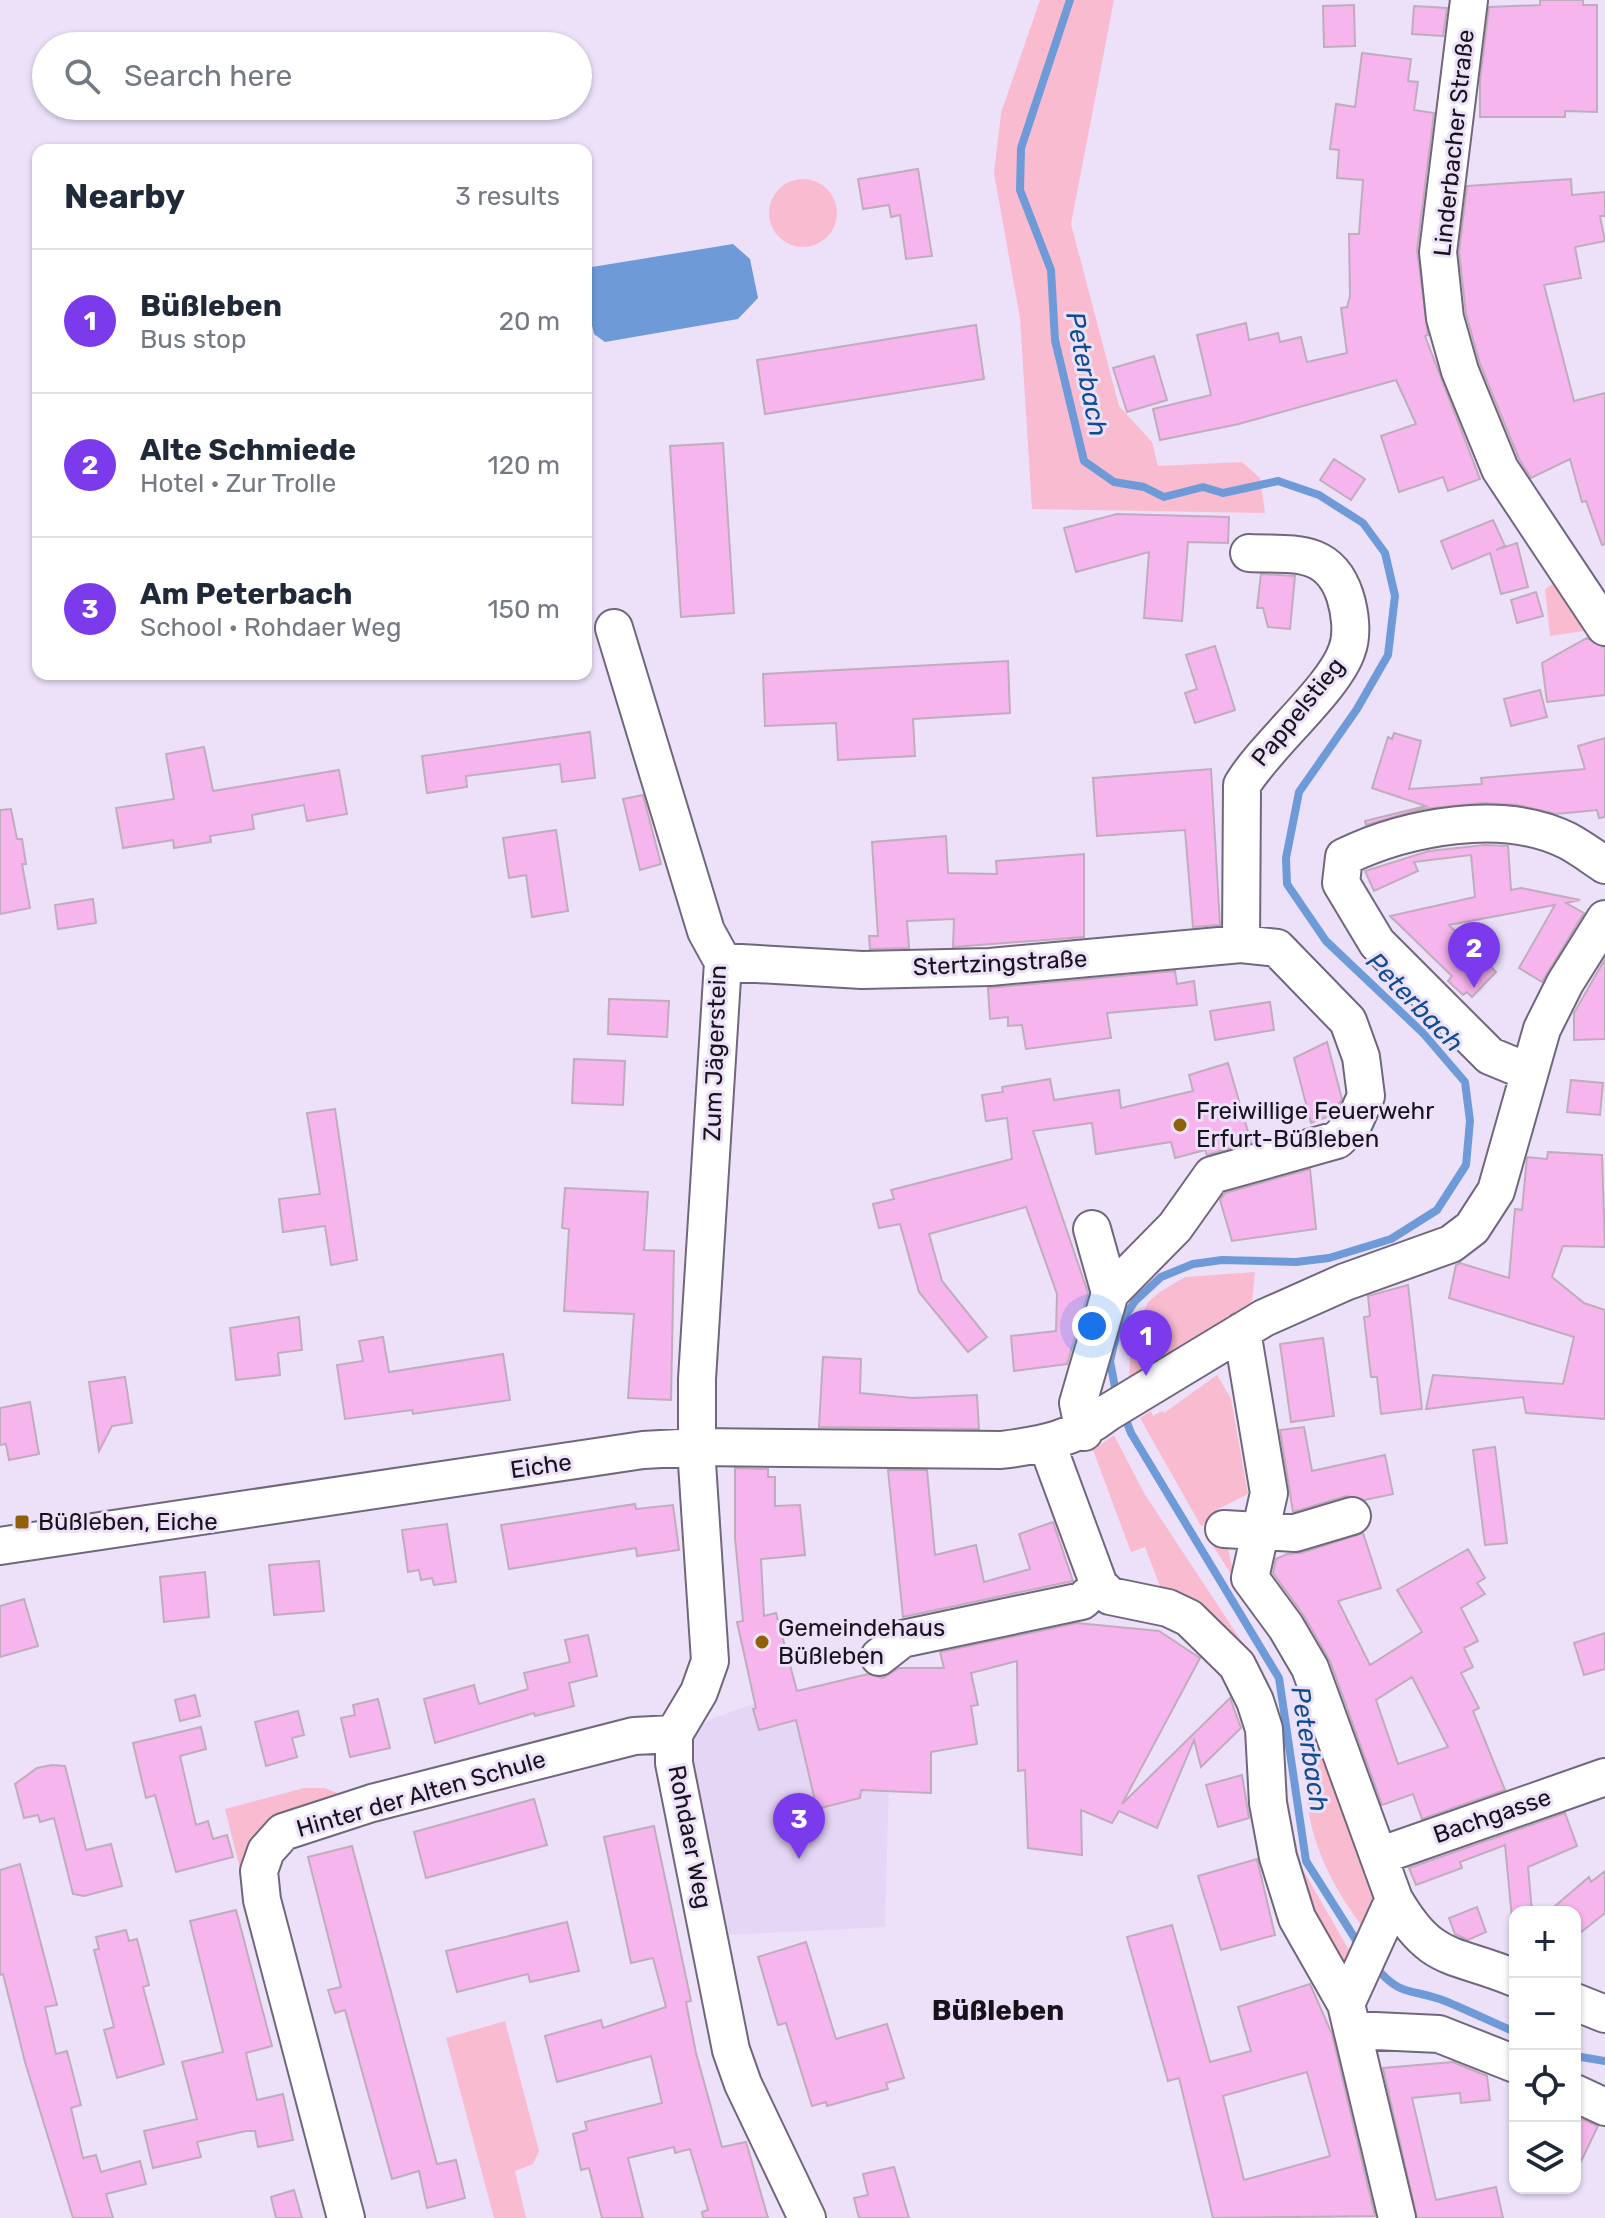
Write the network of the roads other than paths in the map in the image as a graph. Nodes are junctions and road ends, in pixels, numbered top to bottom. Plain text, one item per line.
1 (1469, 0) edge
2 (1249, 553) dead end
3 (1605, 627) edge
4 (614, 628) dead end
5 (1605, 865) edge
6 (1605, 919) edge
7 (1241, 944) junction
8 (723, 962) junction
9 (1529, 1072) junction
10 (1092, 1229) dead end
11 (1110, 1293) junction
12 (1242, 1331) junction
13 (1108, 1414) junction
14 (1047, 1444) junction
15 (697, 1447) junction
16 (1352, 1516) dead end
17 (1260, 1528) junction
18 (1224, 1529) dead end
19 (0, 1546) edge
20 (1099, 1585) junction
21 (879, 1657) dead end
22 (674, 1734) junction
23 (1605, 1777) edge
24 (1379, 1856) junction
25 (1394, 1899) junction
26 (1509, 1976) edge
27 (1581, 2004) edge
28 (1605, 2014) edge
29 (1350, 2017) junction
30 (1509, 2062) edge
31 (1581, 2096) edge
32 (1605, 2107) edge
33 (346, 2218) edge
34 (807, 2218) edge
35 (1397, 2218) edge

1 - 3 street, Linderbacher Straße
2 - 7 street, Pappelstieg
4 - 8 street, Zum Jägerstein
5 - 9 street
6 - 9 street
7 - 8 street, Stertzingstraße
7 - 11 street, Stertzingstraße
8 - 15 street, Zum Jägerstein
9 - 12 street
10 - 11 street
11 - 13 street
12 - 13 street
12 - 17 street
13 - 14 street, Eiche
14 - 15 street, Eiche
14 - 20 street
15 - 19 street, Eiche
15 - 22 street, Rohdaer Weg
16 - 17 street
17 - 18 street
17 - 24 street
20 - 21 street
20 - 29 street
22 - 33 street, Hinter der Alten Schule
22 - 34 street, Rohdaer Weg
23 - 24 street, Bachgasse
24 - 25 street
25 - 26 street
25 - 29 street
27 - 28 street
29 - 30 street
29 - 35 street
31 - 32 street

